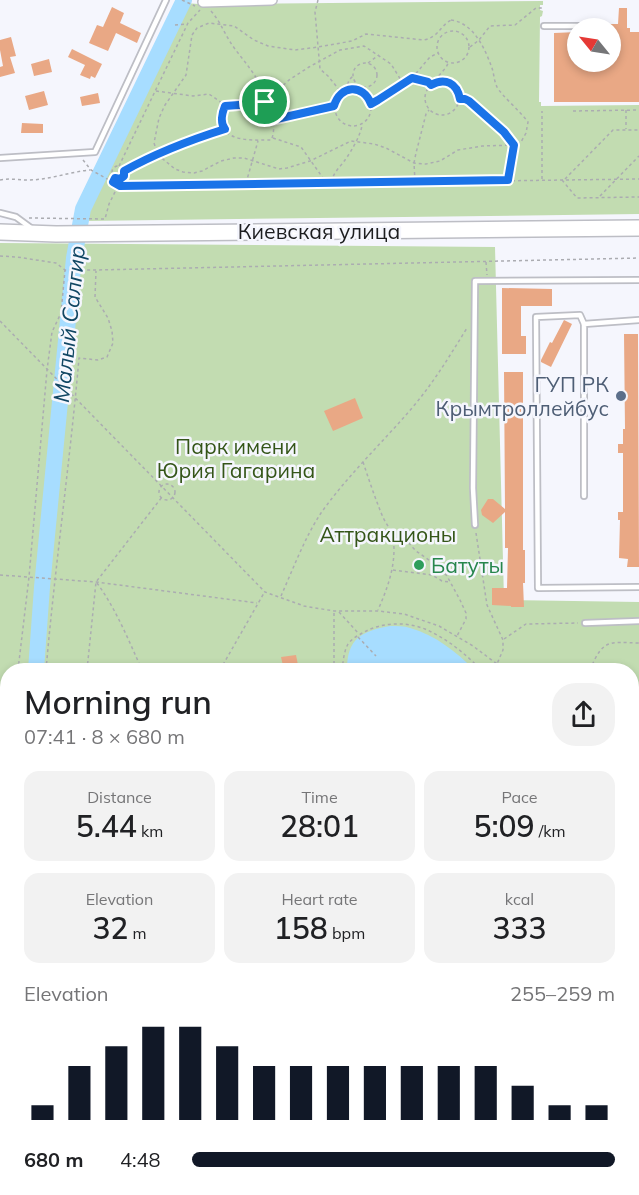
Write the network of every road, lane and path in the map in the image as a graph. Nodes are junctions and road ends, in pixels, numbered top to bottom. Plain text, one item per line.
1 (166, 0) edge
2 (182, 0) edge
3 (272, 0) edge
4 (318, 0) edge
5 (188, 3) dead end
6 (202, 5) junction
7 (544, 8) dead end
8 (188, 23) junction
9 (221, 24) junction
10 (175, 25) dead end
11 (544, 26) dead end
12 (567, 26) edge
13 (440, 32) junction
14 (442, 35) junction
15 (479, 40) junction
16 (318, 47) junction
17 (469, 47) junction
18 (438, 52) junction
19 (379, 55) junction
20 (319, 62) junction
21 (368, 63) junction
22 (448, 63) junction
23 (353, 75) junction
24 (412, 78) junction
25 (436, 82) junction
26 (404, 85) junction
27 (431, 85) junction
28 (361, 87) junction
29 (346, 90) junction
30 (155, 91) junction
31 (360, 91) junction
32 (173, 93) junction
33 (341, 93) junction
34 (460, 99) junction
35 (266, 103) junction
36 (371, 104) junction
37 (225, 106) junction
38 (334, 106) junction
39 (429, 110) junction
40 (626, 110) junction
41 (639, 110) edge
42 (542, 111) dead end
43 (573, 111) dead end
44 (272, 120) junction
45 (362, 124) junction
46 (225, 129) junction
47 (626, 130) junction
48 (639, 130) edge
49 (273, 138) junction
50 (258, 140) junction
51 (356, 141) junction
52 (514, 145) junction
53 (77, 152) junction
54 (158, 155) junction
55 (639, 156) edge
56 (0, 158) edge
57 (252, 160) junction
58 (310, 161) junction
59 (414, 163) junction
60 (119, 166) junction
61 (91, 170) junction
62 (124, 171) junction
63 (115, 178) junction
64 (617, 179) junction
65 (639, 179) edge
66 (0, 180) edge
67 (508, 180) junction
68 (542, 180) junction
69 (563, 180) junction
70 (113, 182) junction
71 (415, 182) junction
72 (323, 183) junction
73 (332, 183) junction
74 (246, 184) junction
75 (118, 185) junction
76 (639, 197) edge
77 (599, 198) junction
78 (0, 213) edge
79 (16, 217) junction
80 (104, 226) junction
81 (639, 228) edge
82 (0, 232) edge
83 (38, 234) junction
84 (0, 256) edge
85 (639, 258) edge
86 (486, 261) junction
87 (65, 270) junction
88 (96, 270) junction
89 (639, 280) edge
90 (487, 281) junction
91 (475, 314) junction
92 (639, 320) edge
93 (0, 321) edge
94 (584, 324) junction
95 (47, 370) junction
96 (76, 399) junction
97 (363, 461) junction
98 (162, 486) junction
99 (584, 496) dead end
100 (162, 497) junction
101 (172, 497) junction
102 (475, 525) joint
103 (392, 534) junction
104 (392, 570) junction
105 (0, 575) edge
106 (29, 577) junction
107 (53, 580) junction
108 (96, 582) junction
109 (450, 582) junction
110 (639, 587) edge
111 (265, 591) junction
112 (280, 597) junction
113 (258, 603) junction
114 (334, 611) junction
115 (338, 611) junction
116 (378, 611) junction
117 (639, 621) edge
118 (585, 623) joint
119 (358, 635) junction
120 (456, 636) junction
121 (503, 640) junction
122 (639, 643) edge
123 (376, 656) dead end
124 (19, 663) edge
125 (47, 663) edge
126 (88, 663) edge
127 (139, 663) edge
128 (224, 663) edge
129 (334, 663) edge
130 (344, 663) edge
131 (474, 663) edge
132 (496, 663) edge
133 (497, 663) edge
134 (594, 663) edge

1 - 53 lane
2 - 5 path
3 - 6 street
4 - 16 path
6 - 8 path
6 - 9 path
7 - 15 path
8 - 10 path
8 - 30 path
9 - 16 path
9 - 32 path
9 - 35 path
11 - 12 lane
13 - 14 path
13 - 15 path
13 - 16 path
14 - 17 path
14 - 18 path
15 - 17 path
15 - 52 path
16 - 20 path
17 - 22 path
18 - 22 path
18 - 24 path
19 - 20 path
19 - 21 path
19 - 26 path
20 - 33 path
20 - 35 path
21 - 23 path
21 - 28 path
22 - 25 path
23 - 28 path
23 - 29 path
24 - 26 path
24 - 27 path
25 - 27 path
25 - 34 path
26 - 36 path
27 - 39 path
28 - 31 path
29 - 31 path
29 - 33 path
30 - 32 path
30 - 60 path
31 - 36 path
32 - 37 path
32 - 54 path
33 - 38 path
34 - 39 path
34 - 52 path
35 - 37 path
35 - 44 path
36 - 45 path
37 - 46 path
38 - 44 path
38 - 45 path
39 - 59 path
40 - 41 path
40 - 43 path
40 - 47 path
42 - 68 path
44 - 49 path
45 - 51 path
46 - 50 path
46 - 54 path
47 - 48 path
47 - 69 path
49 - 50 path
49 - 58 path
50 - 57 path
51 - 58 path
51 - 59 path
51 - 73 path
52 - 59 path
52 - 67 path
53 - 56 lane
53 - 61 path
54 - 57 path
54 - 62 path
55 - 64 path
57 - 58 path
57 - 74 path
58 - 72 path
59 - 71 path
60 - 62 path
60 - 63 path
61 - 66 path
61 - 70 path
62 - 63 path
63 - 70 path
64 - 65 path
64 - 69 path
64 - 77 path
67 - 68 path
67 - 71 path
68 - 69 path
69 - 77 path
70 - 75 path
71 - 73 path
72 - 73 path
72 - 74 path
74 - 75 path
75 - 80 path
76 - 77 path
78 - 79 lane
79 - 80 path
79 - 83 lane
80 - 81 main road, Киевская улица
80 - 83 main road, Киевская улица
82 - 83 main road, Киевская улица
84 - 87 path
85 - 86 path
86 - 88 path
86 - 90 path
87 - 88 path
87 - 95 path
88 - 96 path
89 - 90 lane
90 - 91 lane
91 - 97 path
91 - 102 lane
92 - 94 lane
93 - 95 path
94 - 99 lane
94 - 110 lane
95 - 96 path
95 - 106 path
96 - 98 path
96 - 107 path
97 - 103 path
97 - 112 path
98 - 100 path
98 - 101 path
98 - 101 path
100 - 101 path
100 - 108 path
101 - 111 path
102 - 121 path
103 - 104 path
103 - 109 path
104 - 109 path
104 - 116 path
105 - 106 path
106 - 107 path
106 - 124 path
107 - 108 path
107 - 125 path
108 - 113 path
108 - 126 path
108 - 127 path
109 - 120 path
111 - 112 path
111 - 113 path
112 - 114 path
113 - 128 path
114 - 115 path
114 - 129 path
115 - 116 path
115 - 119 path
116 - 120 path
117 - 118 lane
118 - 121 path
119 - 123 path
119 - 130 path
119 - 131 path
120 - 132 path
121 - 133 path
122 - 134 path

